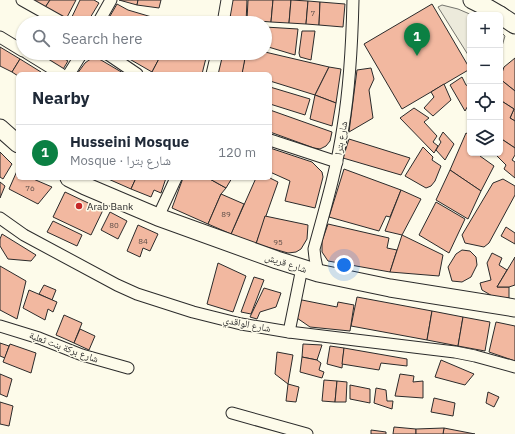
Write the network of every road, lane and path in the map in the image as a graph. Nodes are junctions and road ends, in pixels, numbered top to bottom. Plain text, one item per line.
1 (22, 0) edge
2 (110, 0) edge
3 (227, 0) edge
4 (353, 0) edge
5 (472, 0) edge
6 (495, 12) edge
7 (51, 16) edge
8 (102, 16) edge
9 (224, 16) edge
10 (503, 17) edge
11 (515, 25) edge
12 (0, 37) edge
13 (16, 47) edge
14 (38, 60) edge
15 (78, 60) edge
16 (116, 60) edge
17 (215, 60) edge
18 (58, 72) edge
19 (70, 72) edge
20 (134, 72) edge
21 (212, 72) edge
22 (0, 128) edge
23 (272, 141) edge
24 (16, 142) edge
25 (337, 162) junction
26 (73, 180) edge
27 (175, 180) edge
28 (158, 217) junction
29 (0, 218) edge
30 (302, 268) junction
31 (318, 273) junction
32 (515, 308) edge
33 (0, 326) edge
34 (289, 332) junction
35 (515, 367) edge
36 (128, 368) dead end
37 (232, 413) dead end
38 (307, 434) edge

1 - 7 street
2 - 8 street
3 - 9 street
4 - 25 street, شارع بترا
5 - 6 main road
10 - 11 main road
12 - 13 street
14 - 18 street
15 - 19 street
16 - 20 street
17 - 21 street
22 - 24 main road
23 - 25 street
25 - 31 street, شارع بترا
26 - 28 main road, شارع قريش
27 - 28 street
28 - 30 main road, شارع قريش
29 - 34 street, شارع الواقدي
30 - 31 main road, شارع قريش
30 - 34 street
31 - 32 main road, شارع قريش
33 - 36 street, شارع بركة بنت ثعلبة
34 - 35 street, شارع الواقدي
37 - 38 street

